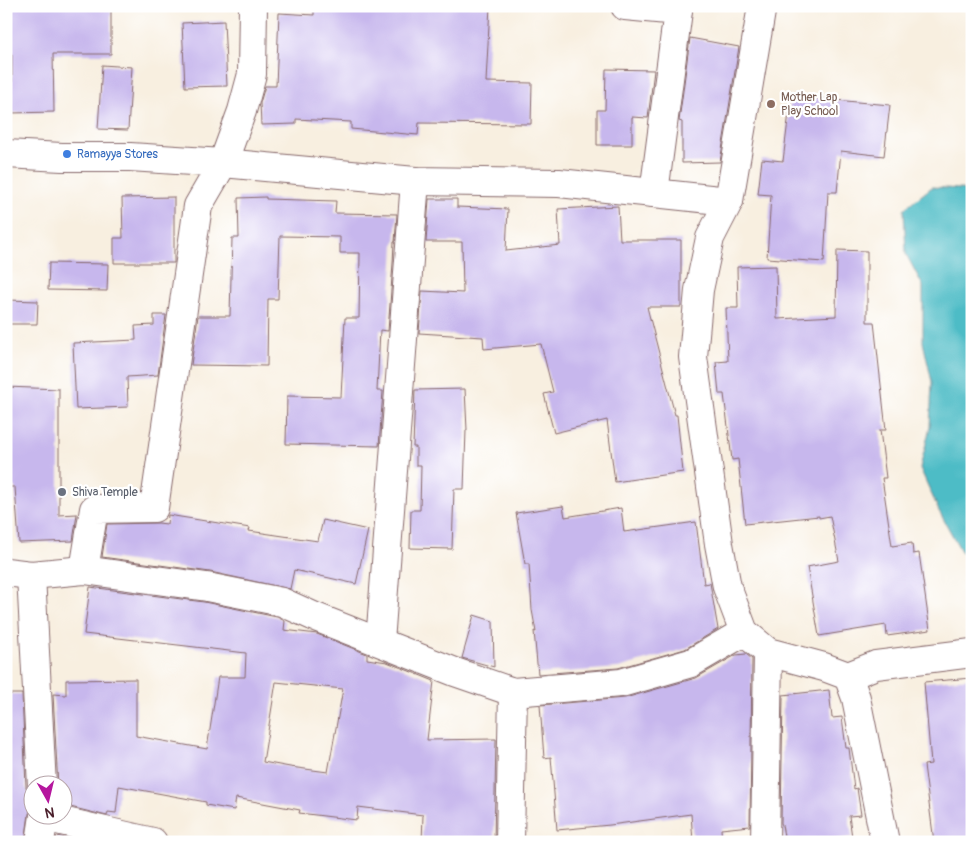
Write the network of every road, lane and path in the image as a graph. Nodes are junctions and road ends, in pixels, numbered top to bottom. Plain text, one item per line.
1 (254, 6) edge
2 (625, 6) edge
3 (762, 6) edge
4 (680, 9) edge
5 (6, 154) edge
6 (223, 162) junction
7 (414, 181) junction
8 (654, 193) junction
9 (728, 200) junction
10 (84, 570) junction
11 (18, 574) edge
12 (744, 632) junction
13 (380, 642) junction
14 (768, 652) junction
15 (972, 653) edge
16 (848, 676) junction
17 (513, 692) junction
18 (41, 776) edge
19 (49, 826) edge
20 (153, 842) edge
21 (510, 842) edge
22 (765, 842) edge
23 (885, 842) edge

1 - 6 street
2 - 4 street
3 - 9 street
4 - 8 street
5 - 6 street
6 - 7 street
6 - 10 street
7 - 8 street
7 - 13 street
8 - 9 street
9 - 12 street
10 - 11 street
10 - 13 street
11 - 18 street
12 - 14 street
12 - 17 street
13 - 17 street
14 - 16 street
14 - 22 street
15 - 16 street
16 - 23 street
17 - 21 street
19 - 20 street

